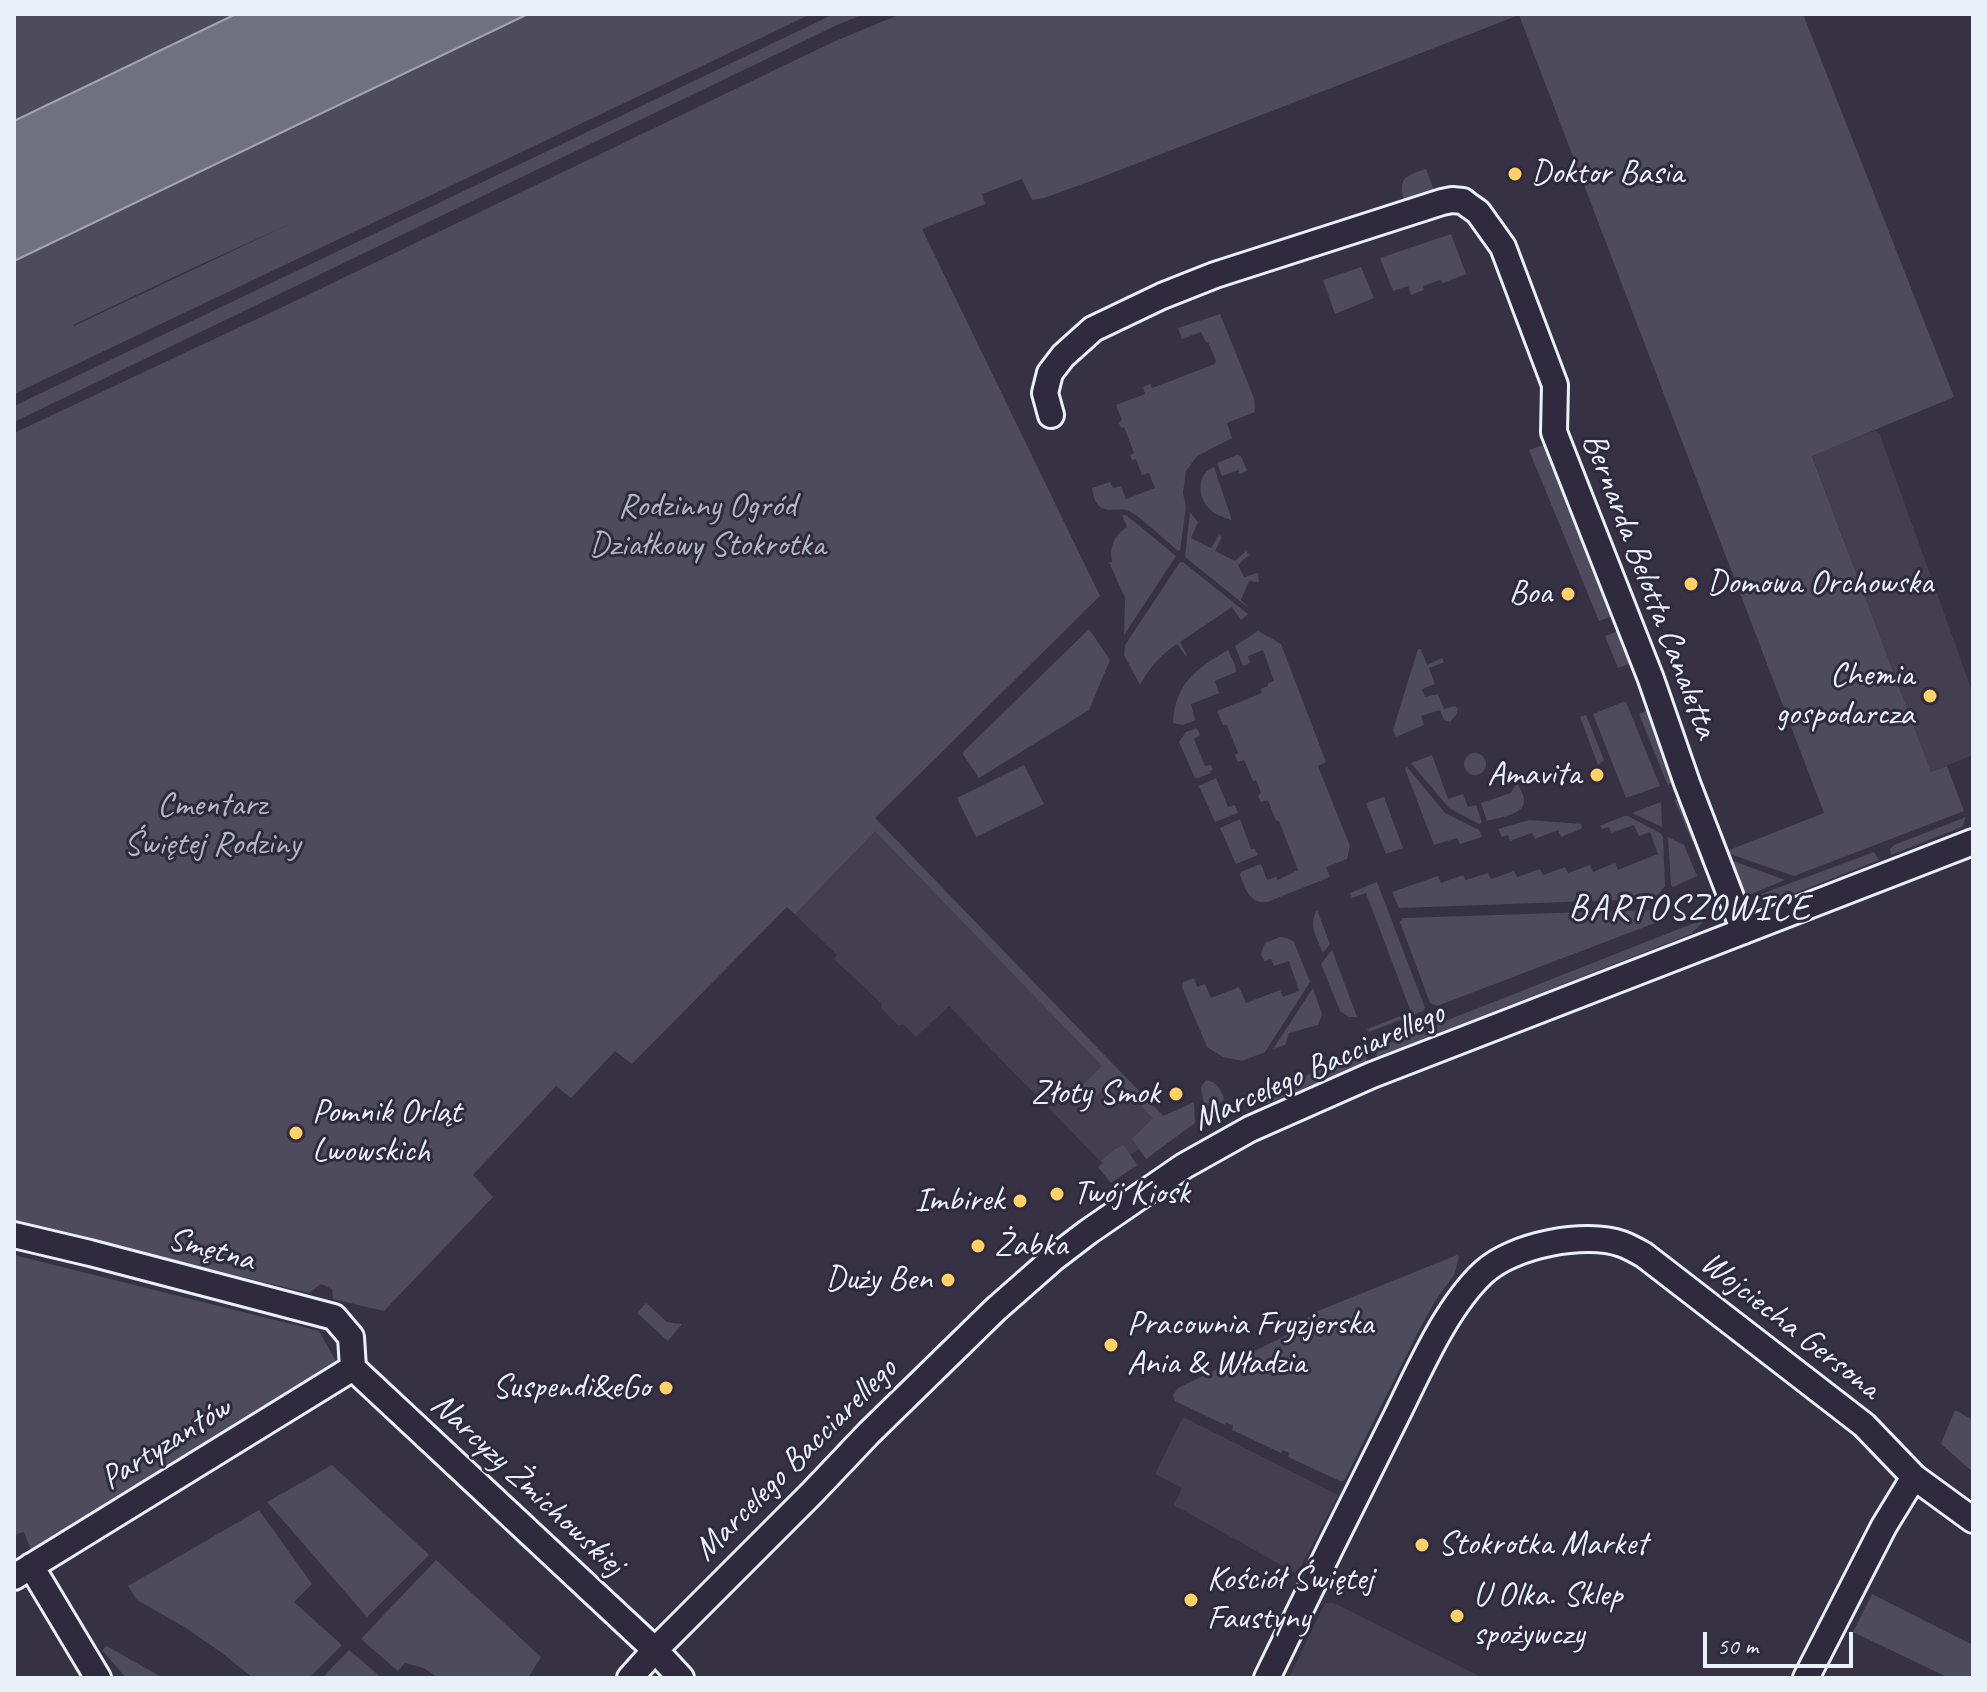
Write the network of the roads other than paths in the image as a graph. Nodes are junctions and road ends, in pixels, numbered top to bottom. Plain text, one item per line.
1 (1051, 415) dead end
2 (1973, 842) edge
3 (1744, 931) junction
4 (14, 1235) edge
5 (353, 1368) junction
6 (1914, 1477) junction
7 (1973, 1520) edge
8 (23, 1572) edge
9 (655, 1650) junction
10 (98, 1678) edge
11 (630, 1678) edge
12 (681, 1678) edge
13 (1267, 1678) edge
14 (1806, 1678) edge

1 - 3 street, Bernarda Belotta Canaletta
2 - 3 street, Marcelego Bacciarellego
3 - 9 street, Marcelego Bacciarellego
4 - 5 street, Smętna
5 - 8 street, Partyzantów
5 - 9 street, Narcyzy Żmichowskiej
6 - 7 street, Wojciecha Gersona
6 - 13 street, Wojciecha Gersona
6 - 14 street
8 - 10 street
9 - 11 street, Marcelego Bacciarellego
9 - 12 street, Narcyzy Żmichowskiej

